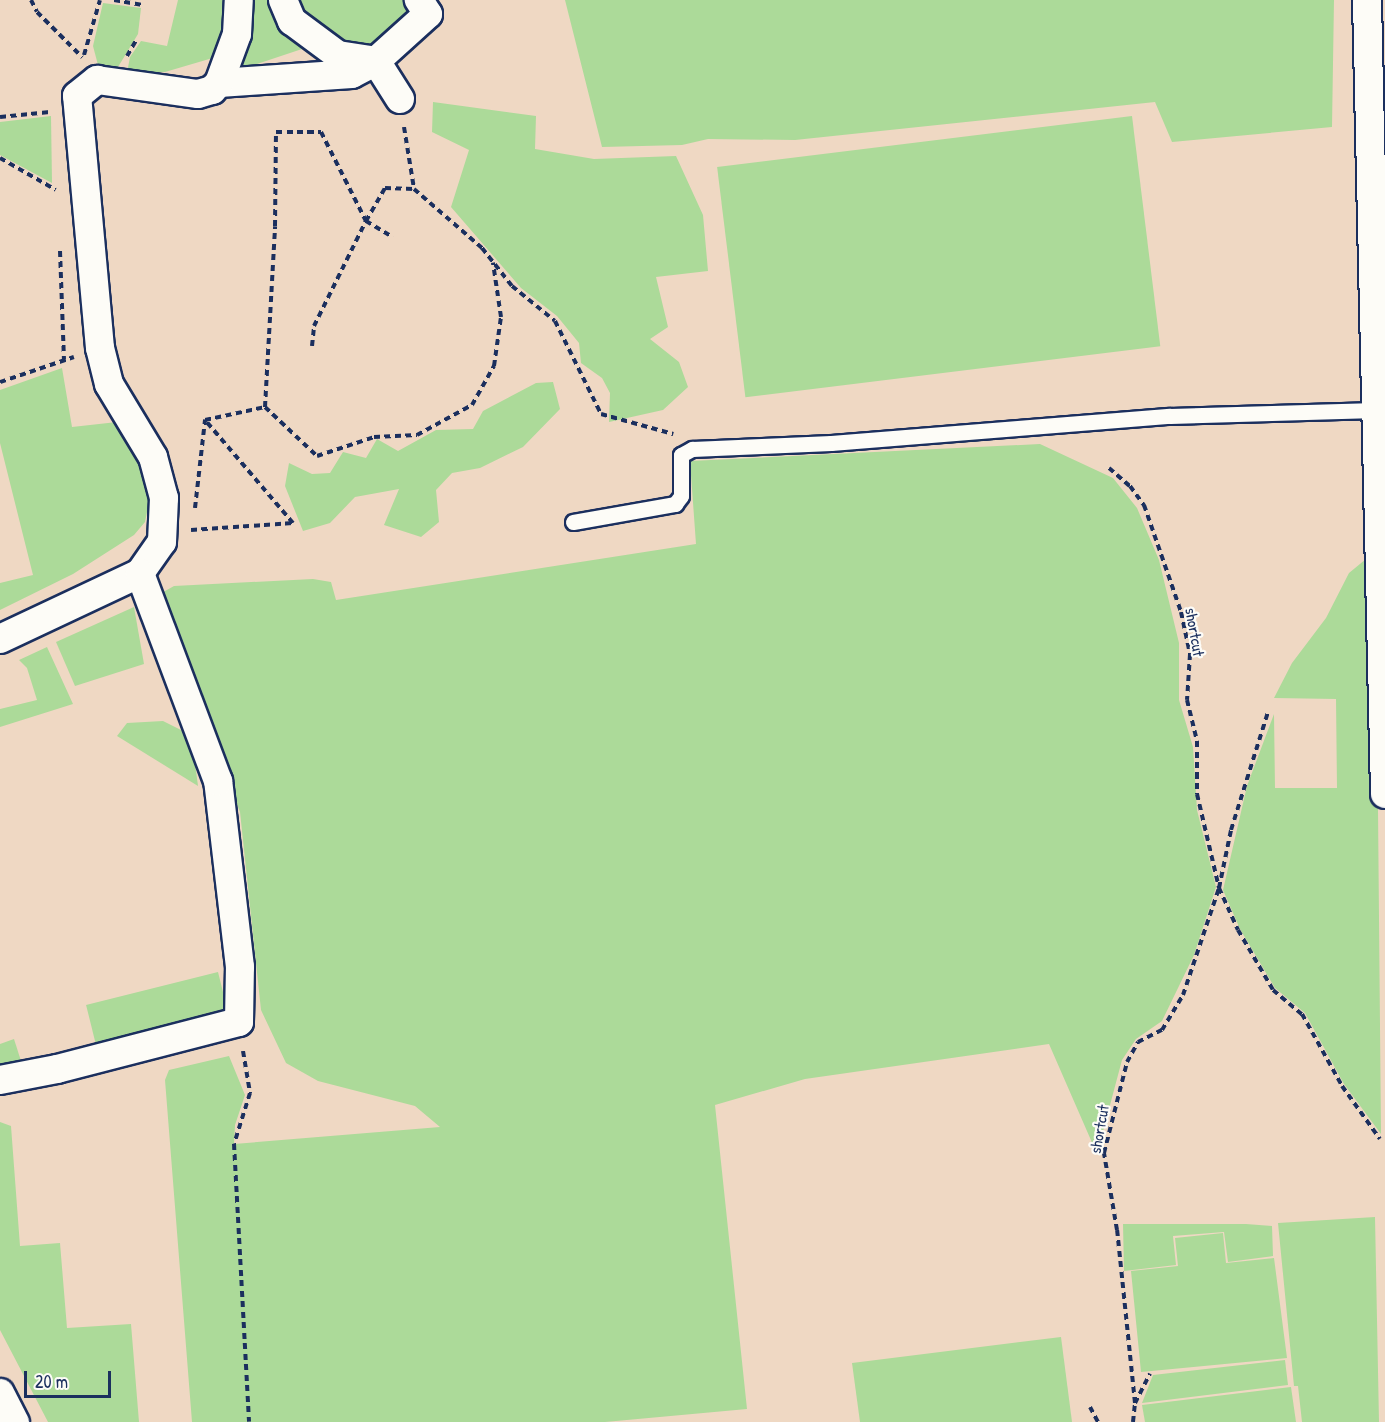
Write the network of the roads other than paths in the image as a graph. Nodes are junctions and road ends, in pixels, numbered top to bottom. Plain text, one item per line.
1 (239, 0) edge
2 (283, 0) edge
3 (418, 0) edge
4 (1367, 0) edge
5 (376, 61) junction
6 (219, 83) junction
7 (400, 99) road end
8 (1376, 410) junction
9 (573, 522) dead end
10 (140, 573) junction
11 (0, 639) edge
12 (1385, 794) edge
13 (0, 1080) edge
14 (0, 1393) edge
15 (15, 1422) edge

1 - 6 street
2 - 5 street
3 - 5 street
4 - 8 street
5 - 6 street
5 - 7 street
6 - 10 street
8 - 9 lane
8 - 12 street
10 - 11 street
10 - 13 street
14 - 15 street

